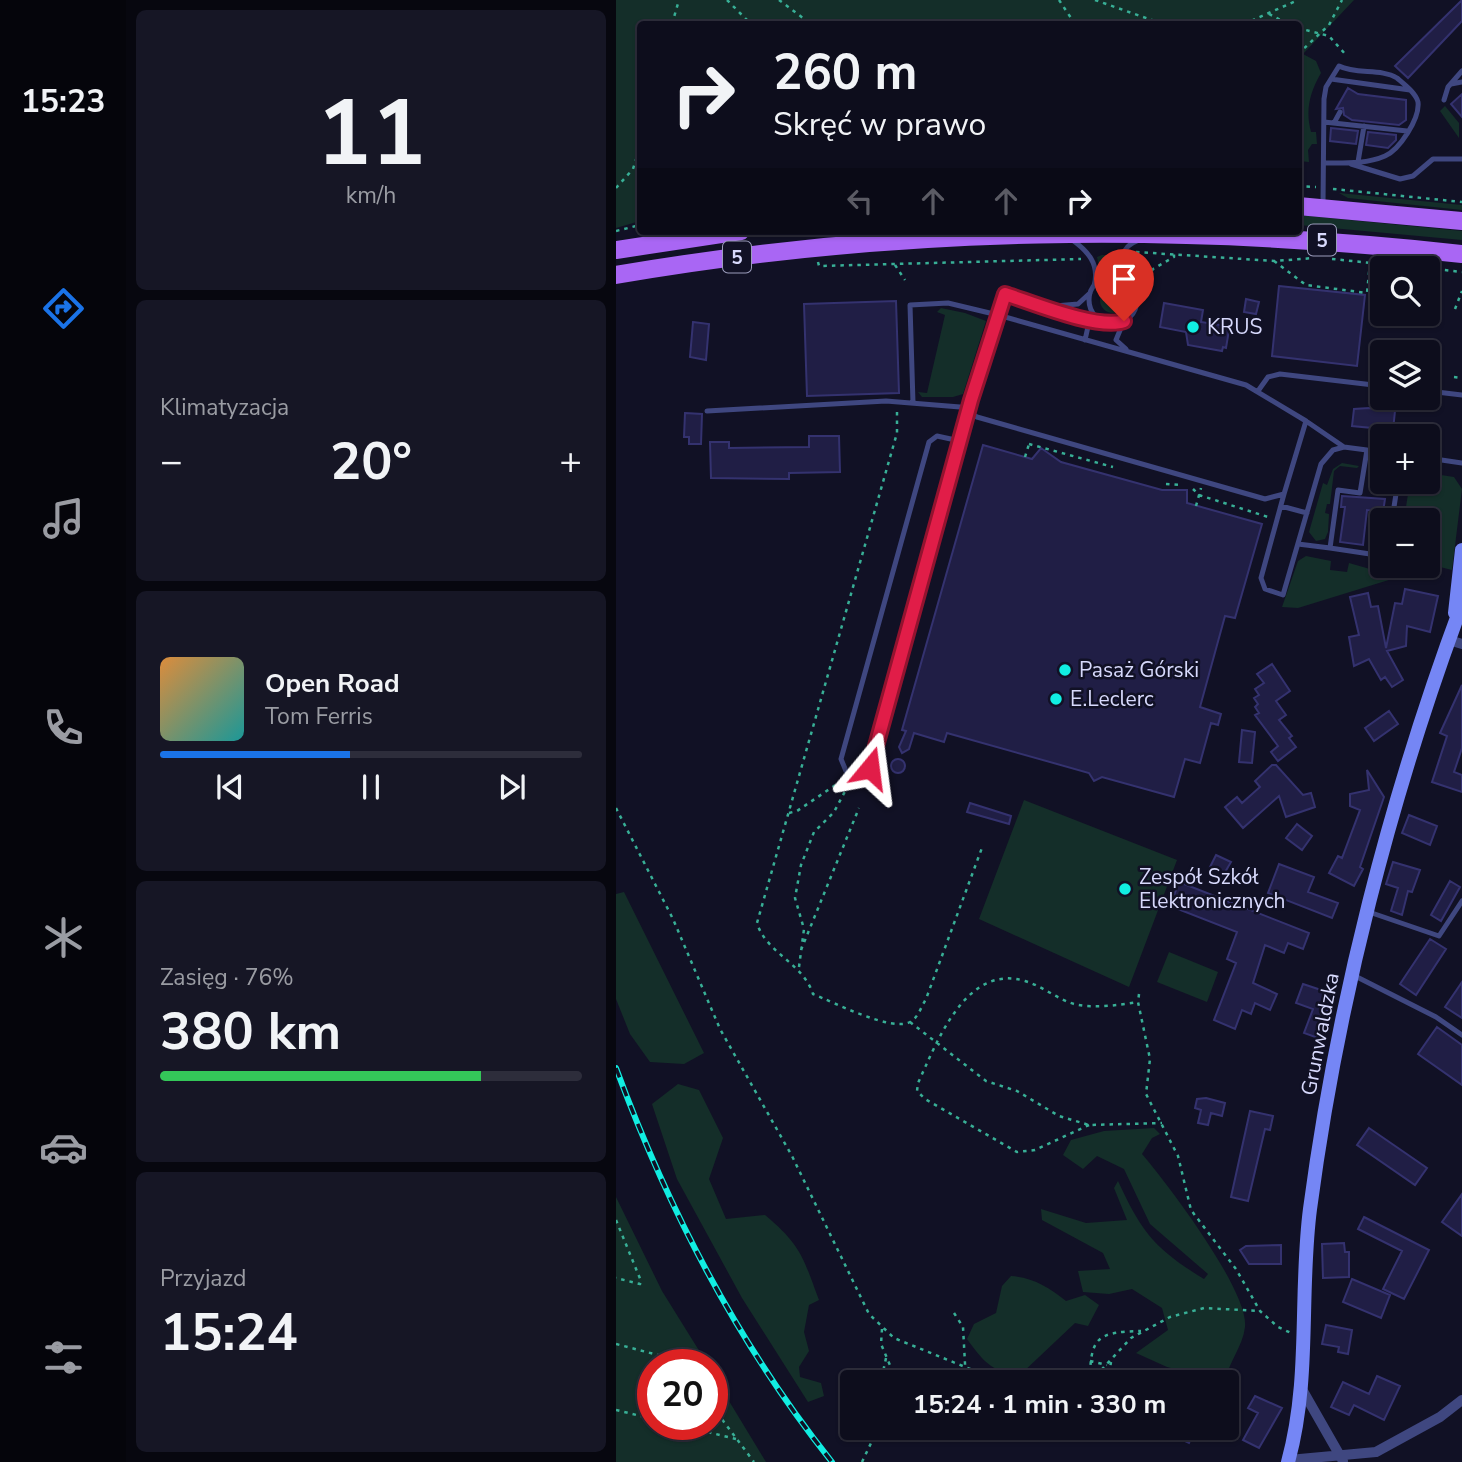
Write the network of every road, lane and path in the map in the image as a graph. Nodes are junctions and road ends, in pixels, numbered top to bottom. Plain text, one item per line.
1 (679, 0) edge
2 (727, 0) edge
3 (779, 0) edge
4 (1059, 0) edge
5 (1095, 0) edge
6 (1298, 0) edge
7 (1342, 0) edge
8 (1269, 14) junction
9 (673, 21) edge
10 (748, 21) edge
11 (807, 21) edge
12 (1073, 21) edge
13 (1154, 21) edge
14 (1252, 21) edge
15 (1282, 21) edge
16 (1302, 29) edge
17 (1322, 34) junction
18 (1302, 51) edge
19 (1346, 55) dead end
20 (1462, 71) edge
21 (1331, 79) junction
22 (1462, 82) edge
23 (1358, 83) junction
24 (1451, 84) junction
25 (1410, 90) junction
26 (1353, 92) dead end
27 (1444, 100) dead end
28 (1340, 112) dead end
29 (1324, 122) junction
30 (1334, 123) junction
31 (1364, 126) junction
32 (1407, 131) junction
33 (637, 156) edge
34 (1462, 159) edge
35 (1358, 162) junction
36 (1326, 163) junction
37 (1348, 163) junction
38 (1302, 186) edge
39 (1308, 187) dead end
40 (616, 188) edge
41 (1338, 189) dead end
42 (1462, 202) edge
43 (1302, 206) edge
44 (1323, 206) junction
45 (1462, 221) edge
46 (637, 226) edge
47 (616, 231) edge
48 (715, 235) edge
49 (1000, 235) edge
50 (1064, 235) edge
51 (1172, 235) edge
52 (1231, 235) edge
53 (616, 250) edge
54 (1129, 252) dead end
55 (1011, 253) dead end
56 (1174, 253) junction
57 (817, 254) dead end
58 (1462, 254) edge
59 (1318, 257) dead end
60 (1328, 258) dead end
61 (1083, 259) dead end
62 (1274, 261) junction
63 (1011, 262) junction
64 (1370, 262) joint
65 (895, 264) junction
66 (1440, 269) edge
67 (1462, 272) edge
68 (616, 275) edge
69 (905, 280) dead end
70 (1128, 282) junction
71 (1144, 286) dead end
72 (1093, 288) junction
73 (1462, 291) edge
74 (1367, 293) junction
75 (1370, 298) edge
76 (1038, 304) junction
77 (1455, 309) dead end
78 (1093, 312) junction
79 (998, 315) junction
80 (1090, 320) junction
81 (1101, 320) junction
82 (1124, 321) junction
83 (1085, 340) junction
84 (1135, 354) junction
85 (1454, 377) dead end
86 (1462, 378) edge
87 (1370, 385) edge
88 (1258, 391) junction
89 (1440, 392) edge
90 (1462, 395) edge
91 (898, 402) junction
92 (913, 403) junction
93 (968, 410) junction
94 (706, 411) dead end
95 (1306, 421) junction
96 (1032, 433) junction
97 (960, 441) junction
98 (1029, 444) junction
99 (1344, 447) junction
100 (1367, 450) junction
101 (1370, 450) edge
102 (1025, 457) dead end
103 (1440, 460) edge
104 (1462, 463) edge
105 (1113, 467) dead end
106 (1203, 481) junction
107 (1166, 484) dead end
108 (1284, 494) junction
109 (1199, 495) junction
110 (1196, 506) dead end
111 (1281, 506) junction
112 (1307, 513) junction
113 (1277, 519) junction
114 (1298, 544) junction
115 (1330, 548) junction
116 (1462, 550) edge
117 (1370, 554) edge
118 (1462, 604) edge
119 (1454, 625) junction
120 (1456, 642) edge
121 (853, 775) junction
122 (850, 782) junction
123 (616, 808) edge
124 (859, 808) dead end
125 (789, 813) junction
126 (983, 845) dead end
127 (1462, 901) edge
128 (1366, 911) junction
129 (802, 950) junction
130 (799, 967) junction
131 (1352, 974) junction
132 (1139, 994) dead end
133 (1138, 1002) junction
134 (910, 1022) junction
135 (1462, 1035) edge
136 (938, 1043) junction
137 (1162, 1123) junction
138 (1089, 1125) junction
139 (616, 1220) edge
140 (616, 1278) edge
141 (1260, 1311) junction
142 (954, 1313) dead end
143 (882, 1329) junction
144 (1143, 1331) junction
145 (1304, 1338) junction
146 (616, 1344) edge
147 (637, 1350) edge
148 (886, 1357) junction
149 (1090, 1361) junction
150 (1109, 1364) junction
151 (966, 1369) joint
152 (883, 1370) edge
153 (892, 1370) edge
154 (1090, 1370) edge
155 (1103, 1370) edge
156 (1109, 1370) edge
157 (1303, 1391) junction
158 (1462, 1400) edge
159 (616, 1410) edge
160 (637, 1415) edge
161 (728, 1427) edge
162 (728, 1437) edge
163 (738, 1440) junction
164 (874, 1440) edge
165 (1342, 1459) edge
166 (1289, 1461) edge
167 (754, 1462) edge
168 (862, 1462) edge

1 - 9 path
2 - 10 path
3 - 11 path
4 - 12 path
5 - 13 path
6 - 8 path
7 - 17 path
8 - 14 path
8 - 15 path
16 - 17 path
17 - 18 path
17 - 19 path
20 - 24 lane
21 - 23 lane
21 - 25 lane
21 - 29 lane
22 - 24 lane
23 - 25 lane
23 - 26 lane
24 - 27 lane
25 - 32 lane
28 - 30 lane
29 - 30 lane
29 - 36 lane
30 - 31 lane
31 - 32 lane
31 - 35 lane
32 - 35 lane
33 - 40 path
34 - 37 lane
35 - 37 lane
36 - 37 lane
36 - 44 lane
38 - 39 path
41 - 42 path
43 - 44 main road, 5
44 - 45 main road, 5
46 - 47 path
48 - 53 main road, 5
49 - 68 main road, 5
50 - 72 lane
51 - 70 lane
52 - 58 main road, 5
54 - 56 path
55 - 63 path
56 - 62 path
56 - 71 path
57 - 65 path
59 - 62 path
60 - 64 path
61 - 63 path
62 - 74 path
63 - 65 path
64 - 74 path
65 - 69 path
66 - 67 path
70 - 72 lane
70 - 82 lane
72 - 76 lane
72 - 78 lane
73 - 77 path
74 - 75 path
76 - 79 lane
76 - 80 lane
78 - 80 lane
78 - 81 lane
79 - 83 lane
79 - 92 lane
79 - 93 lane
80 - 81 lane
80 - 83 lane
81 - 82 lane
82 - 84 lane
83 - 84 lane
84 - 88 lane
85 - 86 path
87 - 88 lane
88 - 95 lane
89 - 90 lane
91 - 92 lane
91 - 94 lane
91 - 125 path
92 - 93 lane
93 - 96 lane
93 - 97 lane
95 - 99 lane
95 - 108 lane
96 - 98 path
96 - 106 lane
97 - 121 lane
97 - 121 lane
98 - 102 path
98 - 105 path
99 - 100 lane
99 - 112 lane
100 - 101 lane
100 - 115 lane
103 - 104 lane
106 - 108 lane
106 - 109 path
107 - 109 path
108 - 111 lane
109 - 110 path
109 - 113 path
111 - 112 lane
111 - 113 lane
112 - 114 lane
113 - 114 lane
114 - 115 lane
115 - 117 lane
116 - 119 street, Grunwaldzka
118 - 119 street, Grunwaldzka
119 - 120 street, Grunwaldzka
120 - 128 street, Grunwaldzka
121 - 122 path
122 - 125 path
122 - 129 path
123 - 143 path
124 - 129 path
125 - 130 path
126 - 134 path
127 - 128 lane
128 - 131 street, Grunwaldzka
129 - 130 path
130 - 134 path
131 - 135 lane
131 - 145 street, Grunwaldzka
132 - 133 path
133 - 136 path
133 - 137 path
134 - 136 path
136 - 138 path
136 - 138 path
137 - 138 path
137 - 141 path
139 - 140 path
141 - 144 path
141 - 145 path
142 - 151 path
143 - 148 path
143 - 151 path
144 - 149 path
144 - 150 path
145 - 157 street, Grunwaldzka
146 - 147 path
148 - 152 path
148 - 153 path
149 - 150 path
149 - 154 path
150 - 155 path
150 - 156 path
157 - 165 street
157 - 166 street, Grunwaldzka
158 - 165 street
159 - 160 path
161 - 163 path
162 - 163 path
163 - 167 path
164 - 168 path
165 - 166 street

